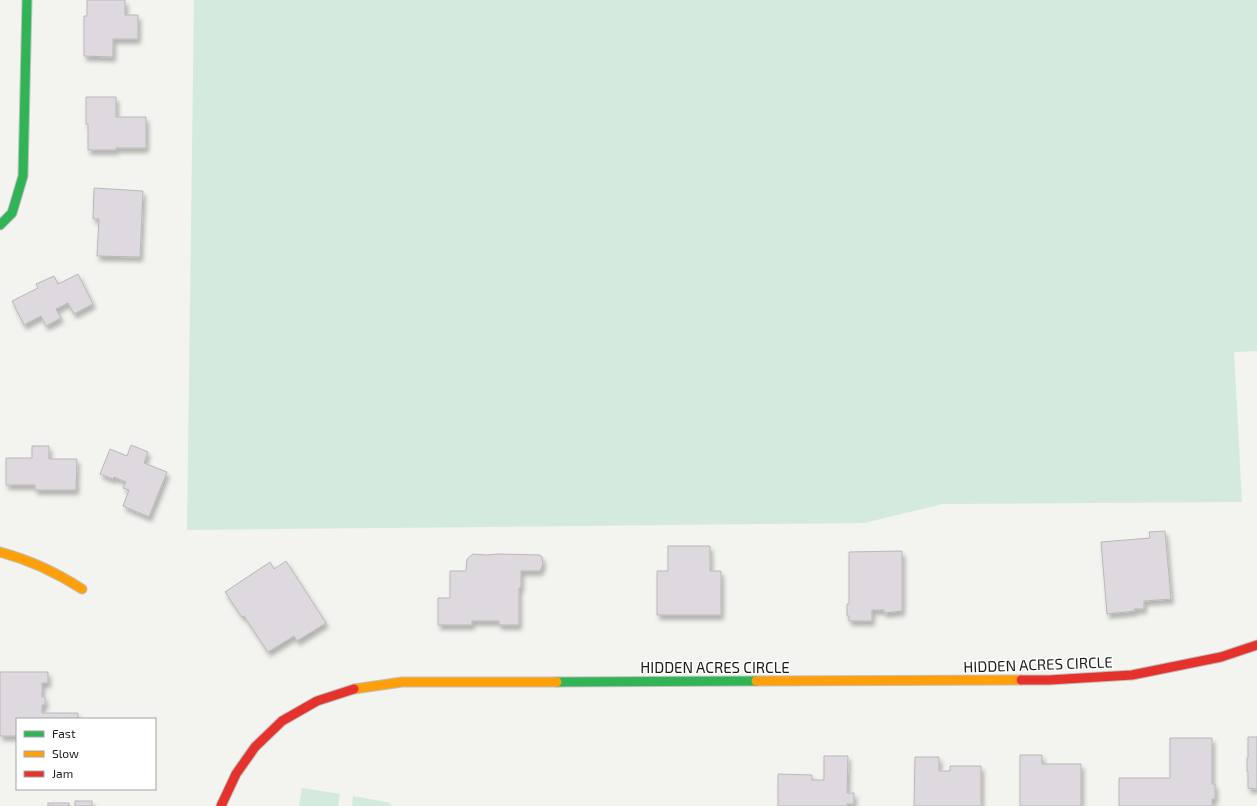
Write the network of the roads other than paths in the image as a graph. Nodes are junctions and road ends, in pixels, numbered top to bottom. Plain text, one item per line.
1 (27, 0) edge
2 (0, 225) edge
3 (0, 552) edge
4 (82, 589) dead end
5 (1257, 645) edge
6 (221, 806) edge

1 - 2 street
3 - 4 street
5 - 6 street, HIDDEN ACRES CIRCLE

